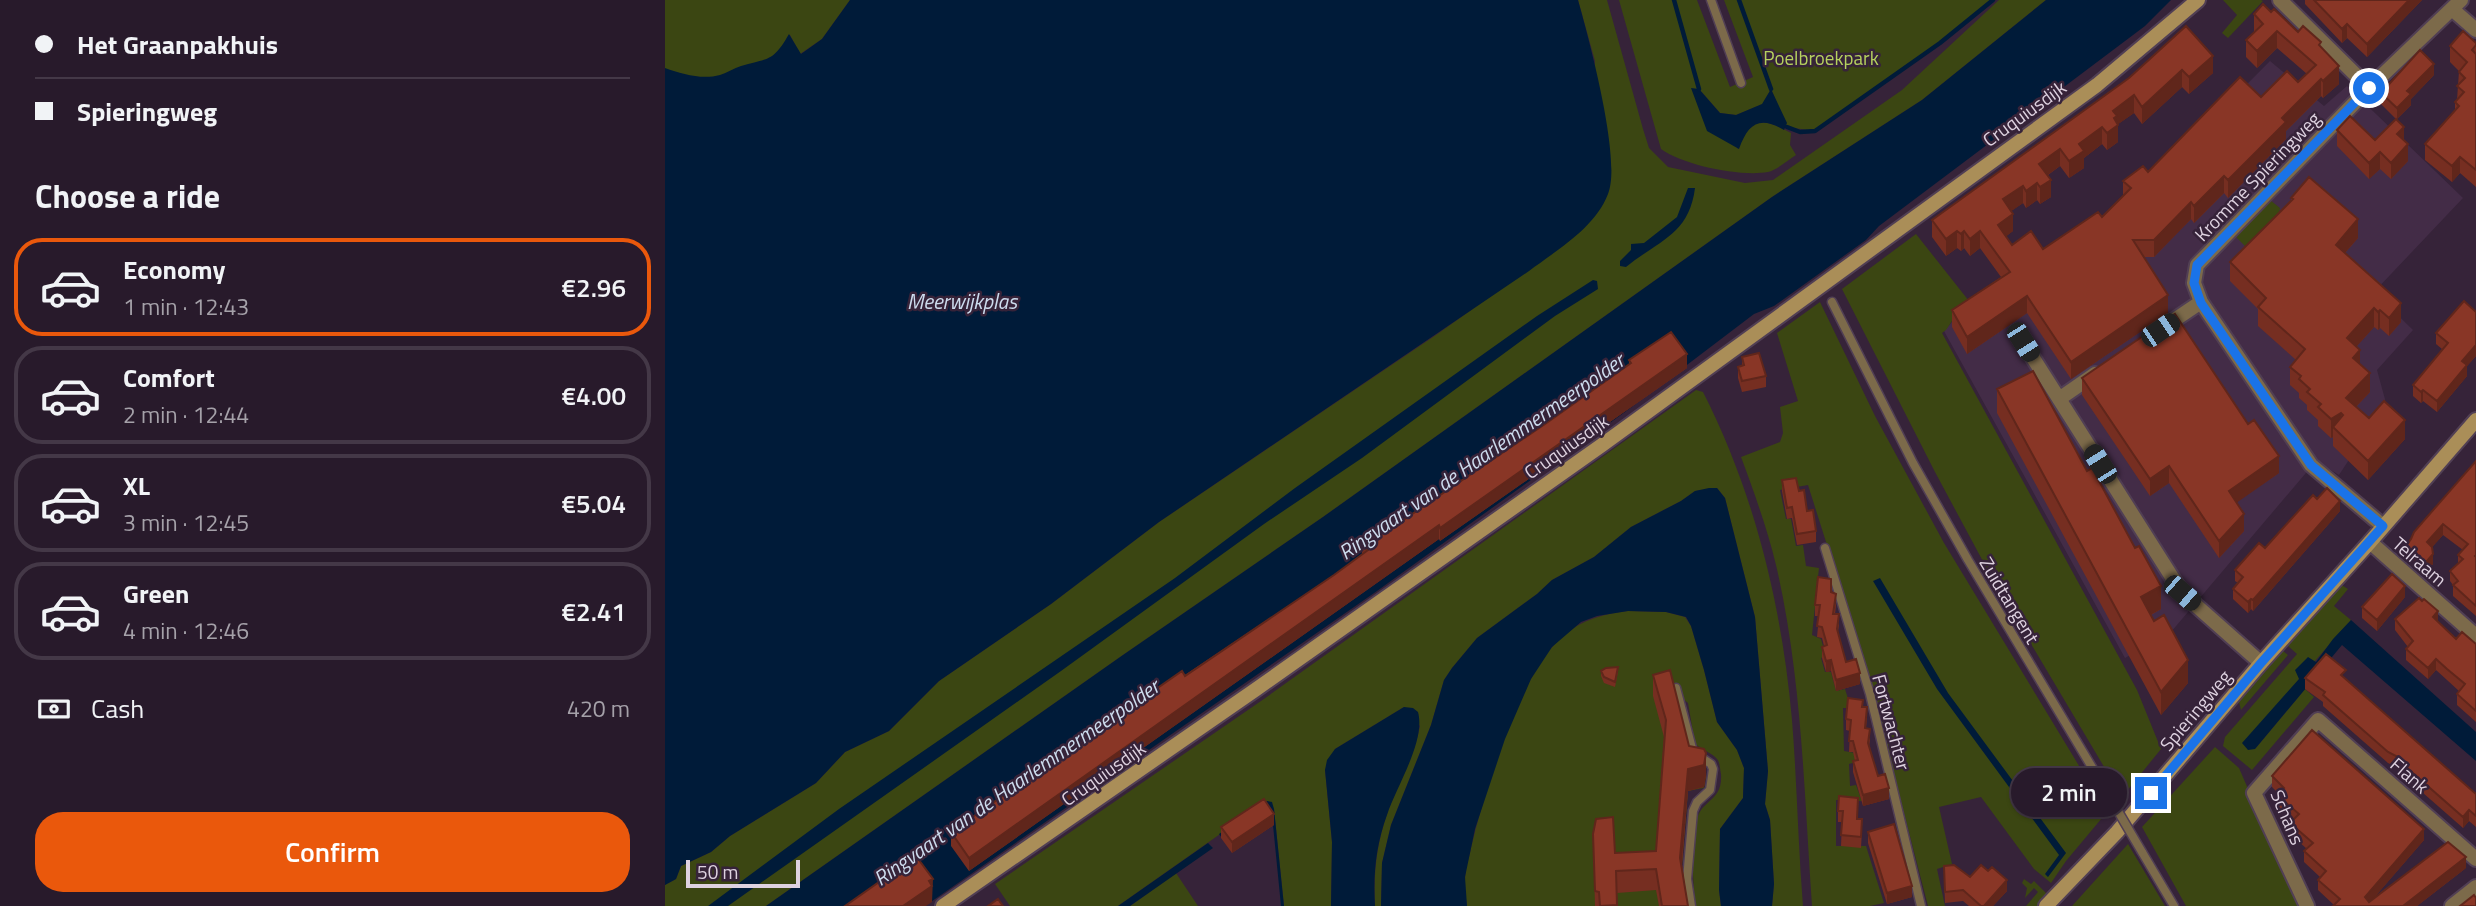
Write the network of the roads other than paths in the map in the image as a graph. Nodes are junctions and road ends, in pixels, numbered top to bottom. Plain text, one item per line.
1 (1711, 0) edge
2 (2198, 0) edge
3 (2280, 0) edge
4 (2457, 5) edge
5 (2476, 30) edge
6 (1741, 83) dead end
7 (2369, 88) junction
8 (1832, 302) dead end
9 (2201, 303) junction
10 (2157, 332) edge
11 (2023, 342) dead end
12 (2103, 369) edge
13 (2059, 399) junction
14 (2476, 420) edge
15 (2383, 526) junction
16 (2370, 542) junction
17 (1825, 548) dead end
18 (2476, 636) edge
19 (2261, 663) junction
20 (1676, 688) edge
21 (2318, 720) joint
22 (2476, 859) edge
23 (2476, 887) edge
24 (943, 906) edge
25 (1691, 906) edge
26 (1921, 906) edge
27 (2046, 906) edge
28 (2175, 906) edge
29 (2307, 906) edge
30 (2452, 906) edge

1 - 6 lane
2 - 24 street, Cruquiusdijk
3 - 7 street
4 - 5 street
4 - 7 street, Kromme Spieringweg
7 - 9 street, Kromme Spieringweg
8 - 28 lane, Zuidtangent, bridge
9 - 10 street
9 - 15 street, Kromme Spieringweg
11 - 13 street
12 - 13 street
13 - 19 street
14 - 15 street, Spieringweg
15 - 16 street, Spieringweg
16 - 18 street, Telraam
16 - 19 street, Spieringweg
17 - 26 lane, Fortwachter
19 - 27 street, Spieringweg
20 - 25 lane
21 - 22 street, Flank
21 - 29 street, Schans
23 - 30 street

